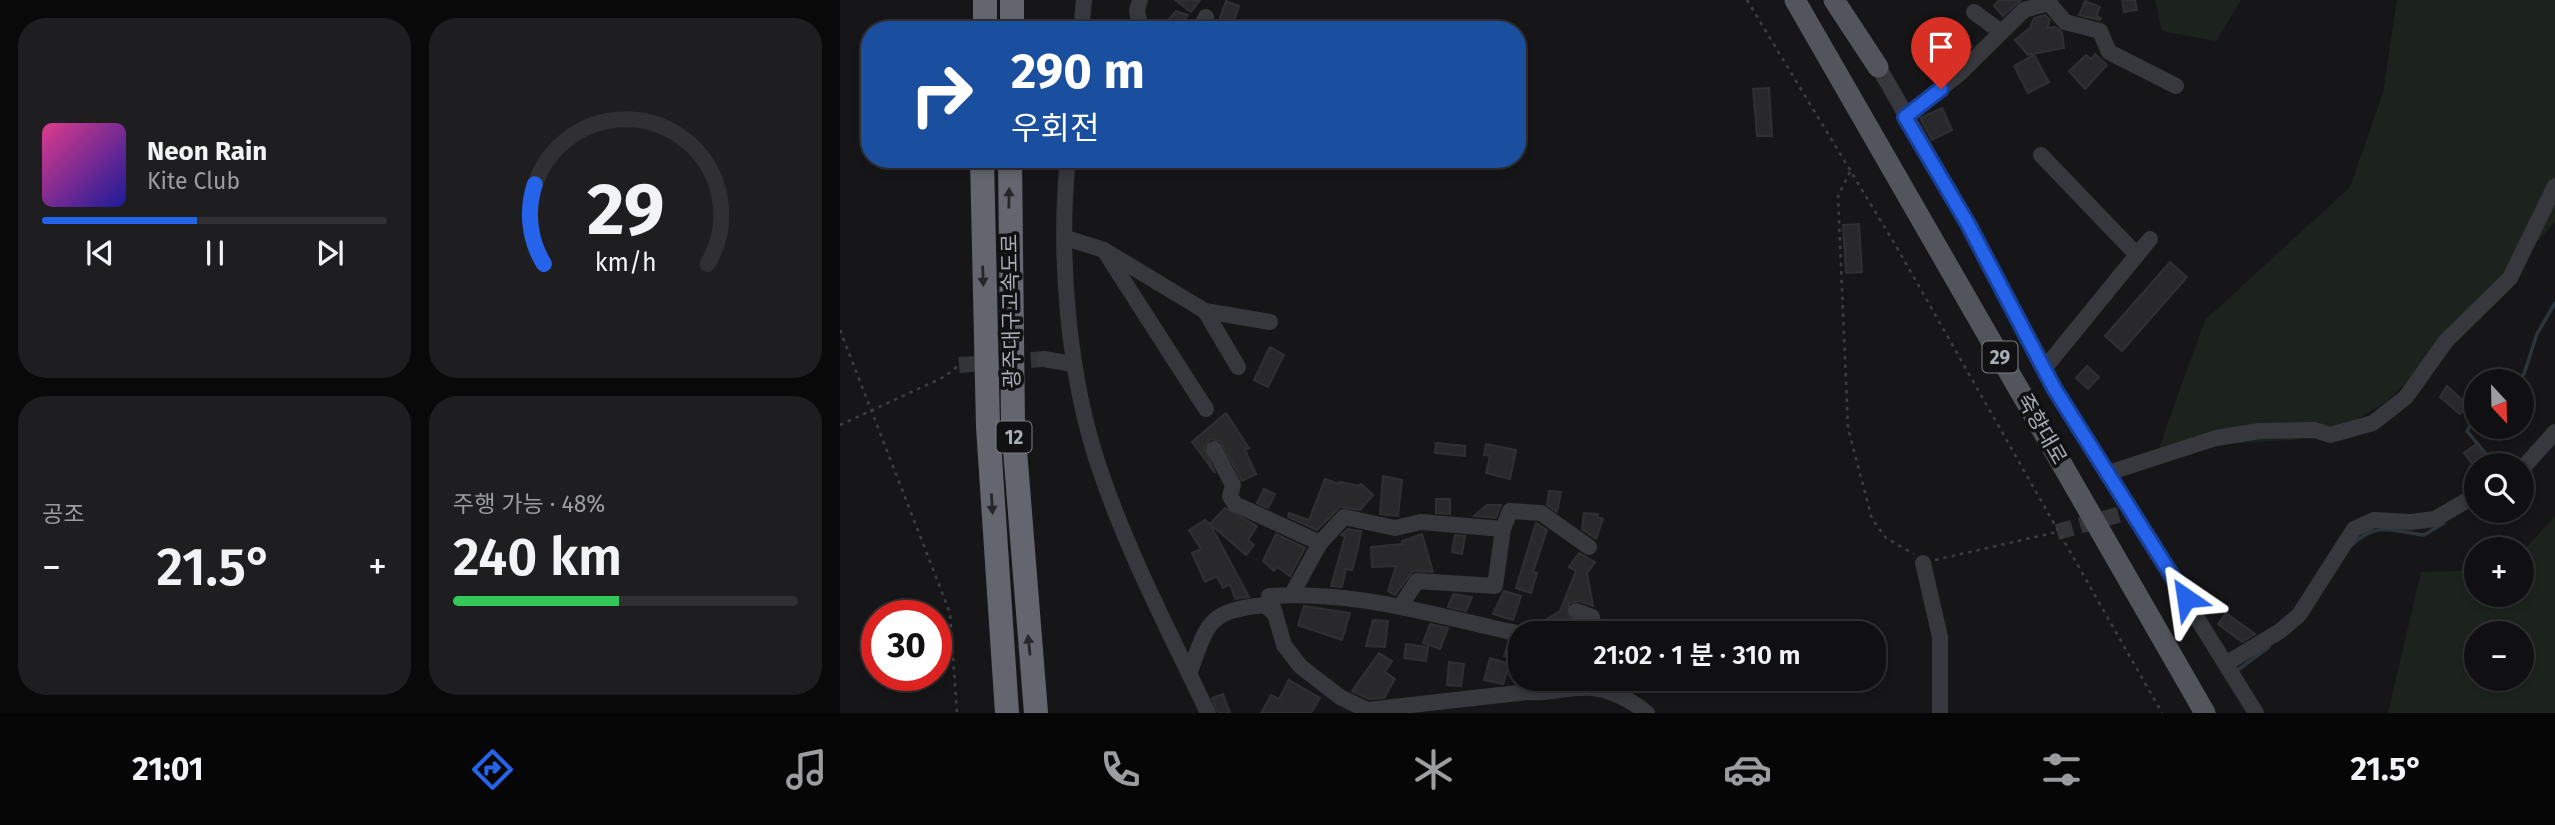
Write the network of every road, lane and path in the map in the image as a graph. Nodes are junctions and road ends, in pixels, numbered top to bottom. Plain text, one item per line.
1 (985, 0) edge
2 (1012, 0) edge
3 (1084, 0) edge
4 (1140, 0) edge
5 (1747, 0) edge
6 (1795, 0) edge
7 (1833, 0) edge
8 (1844, 0) edge
9 (2042, 2) edge
10 (1974, 12) dead end
11 (985, 21) edge
12 (1012, 21) edge
13 (1082, 21) edge
14 (1139, 21) edge
15 (2000, 32) junction
16 (1878, 67) junction
17 (2176, 86) dead end
18 (1905, 117) junction
19 (2041, 155) dead end
20 (982, 168) edge
21 (1010, 168) edge
22 (1067, 168) edge
23 (1851, 172) junction
24 (2555, 186) edge
25 (1066, 238) junction
26 (2150, 239) dead end
27 (1104, 250) junction
28 (2137, 255) junction
29 (1205, 311) junction
30 (1270, 322) dead end
31 (840, 330) edge
32 (1044, 359) tunnel mouth
33 (1073, 364) junction
34 (959, 365) tunnel mouth
35 (1238, 367) dead end
36 (2045, 369) junction
37 (1206, 409) dead end
38 (872, 413) junction
39 (840, 425) edge
40 (2555, 432) edge
41 (1214, 449) dead end
42 (2534, 456) edge
43 (2108, 473) junction
44 (2464, 502) edge
45 (1503, 529) junction
46 (2057, 532) junction
47 (1320, 543) junction
48 (1590, 547) dead end
49 (1923, 563) junction
50 (1292, 594) junction
51 (1402, 604) junction
52 (1576, 611) dead end
53 (1275, 614) junction
54 (1592, 621) edge
55 (1508, 631) edge
56 (2227, 663) junction
57 (1189, 674) junction
58 (1531, 691) edge
59 (1610, 691) edge
60 (957, 713) edge
61 (1007, 713) edge
62 (1035, 713) edge
63 (1208, 713) edge
64 (1647, 713) edge
65 (1940, 713) edge
66 (2162, 713) edge
67 (2205, 713) edge
68 (2256, 713) edge

1 - 11 highway
2 - 12 highway
3 - 13 street
4 - 14 street
5 - 23 path
6 - 67 main road, 죽향대로 / 29
7 - 16 main road
8 - 16 street
9 - 15 street
9 - 17 street
10 - 15 street
15 - 18 street
16 - 18 street
18 - 36 street
19 - 28 street
20 -> 61 highway, 광주대구고속도로 / 12
62 -> 21 highway, 광주대구고속도로 / 12
22 - 25 street
23 - 46 path
23 - 49 path
24 - 43 street
25 - 27 street
25 - 33 street
26 - 28 street
27 - 29 street
27 - 37 street
28 - 36 street
29 - 30 street
29 - 35 street
31 - 38 path
32 - 33 street
33 - 57 street
34 - 38 path
36 - 43 street
38 - 39 path
38 - 60 path
40 - 42 street
41 - 47 street
43 - 56 street
44 - 56 street
45 - 47 street
45 - 48 street
45 - 51 street
46 - 49 path
46 - 66 path
47 - 50 street
49 - 65 street
50 - 51 street
50 - 53 street
51 - 55 street
52 - 54 street
53 - 57 street
53 - 58 street
56 - 68 street
57 - 63 street
59 - 64 street

